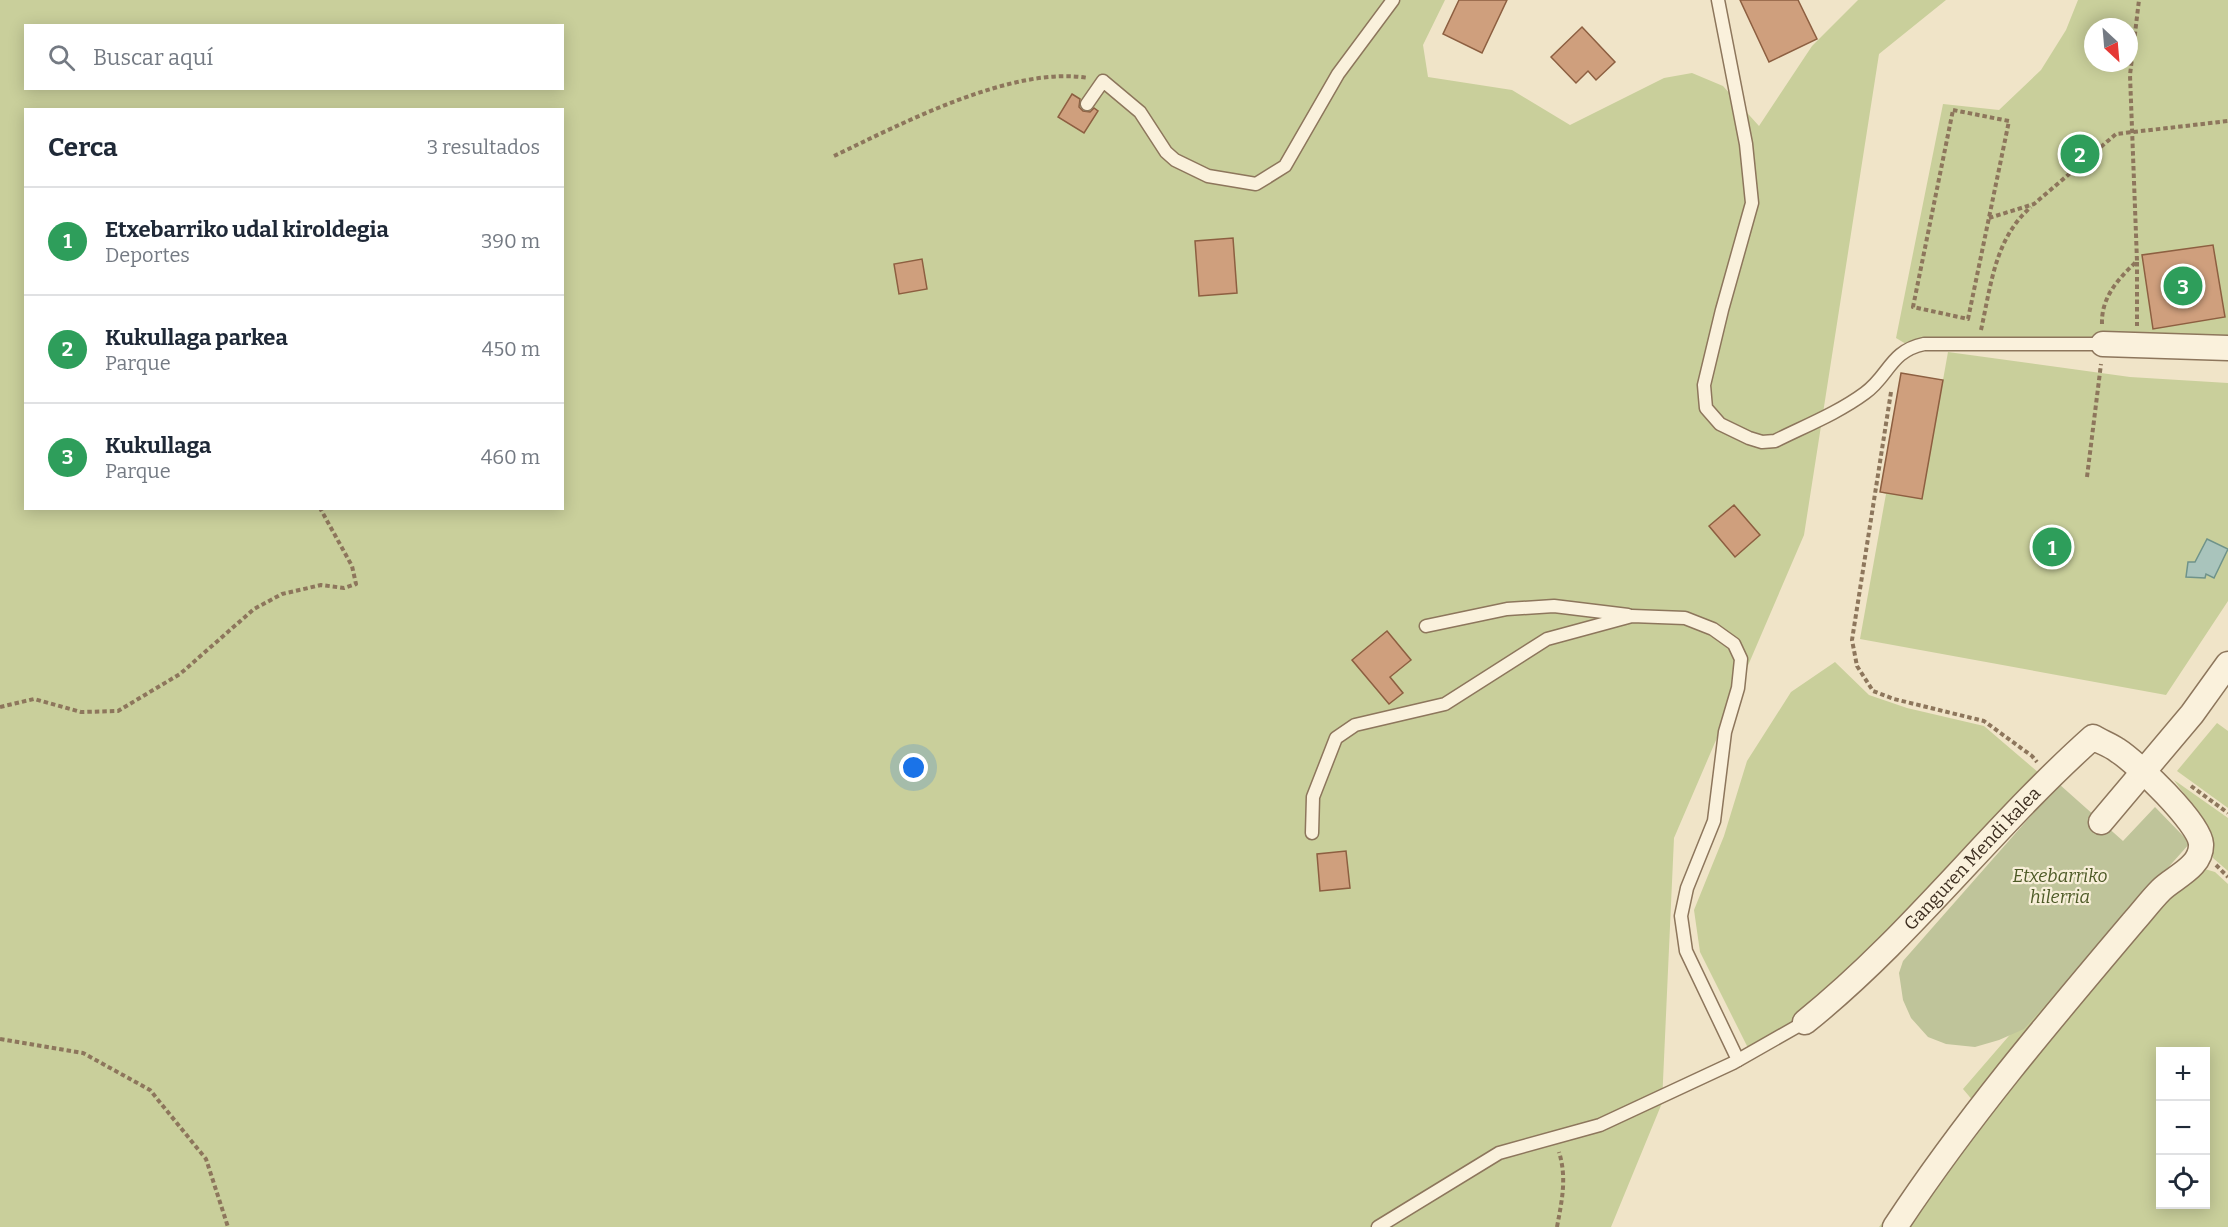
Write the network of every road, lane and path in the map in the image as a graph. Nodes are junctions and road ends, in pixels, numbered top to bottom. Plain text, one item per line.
1 (1393, 0) edge
2 (1718, 0) edge
3 (2139, 0) edge
4 (1103, 81) junction
5 (1087, 104) dead end
6 (2228, 121) edge
7 (2133, 131) junction
8 (834, 156) dead end
9 (2034, 204) junction
10 (1989, 218) junction
11 (2137, 261) junction
12 (2103, 344) junction
13 (2138, 344) junction
14 (1978, 345) junction
15 (2228, 348) edge
16 (1896, 356) junction
17 (2087, 477) dead end
18 (321, 510) edge
19 (1632, 616) junction
20 (1426, 626) dead end
21 (2228, 664) edge
22 (0, 707) edge
23 (2143, 772) junction
24 (2048, 777) junction
25 (2101, 822) dead end
26 (1312, 833) dead end
27 (1806, 1022) joint
28 (0, 1039) edge
29 (1738, 1060) junction
30 (1563, 1165) dead end
31 (228, 1227) edge
32 (1378, 1227) edge
33 (1557, 1227) edge
34 (1896, 1227) edge

1 - 4 lane
2 - 16 lane
3 - 7 path
4 - 5 lane
4 - 8 path
6 - 7 path
7 - 9 path
7 - 11 path
9 - 10 path
9 - 14 path
10 - 10 path
11 - 12 path
11 - 13 path
12 - 13 street
12 - 14 lane
12 - 17 path
13 - 15 street
14 - 16 lane
16 - 24 path
18 - 22 path
19 - 20 lane
19 - 26 lane
19 - 29 lane
21 - 23 street
23 - 24 street, Ganguren Mendi kalea
23 - 25 street
23 - 34 street
24 - 27 street, Ganguren Mendi kalea
27 - 29 lane
28 - 31 path
29 - 32 lane
30 - 33 path

